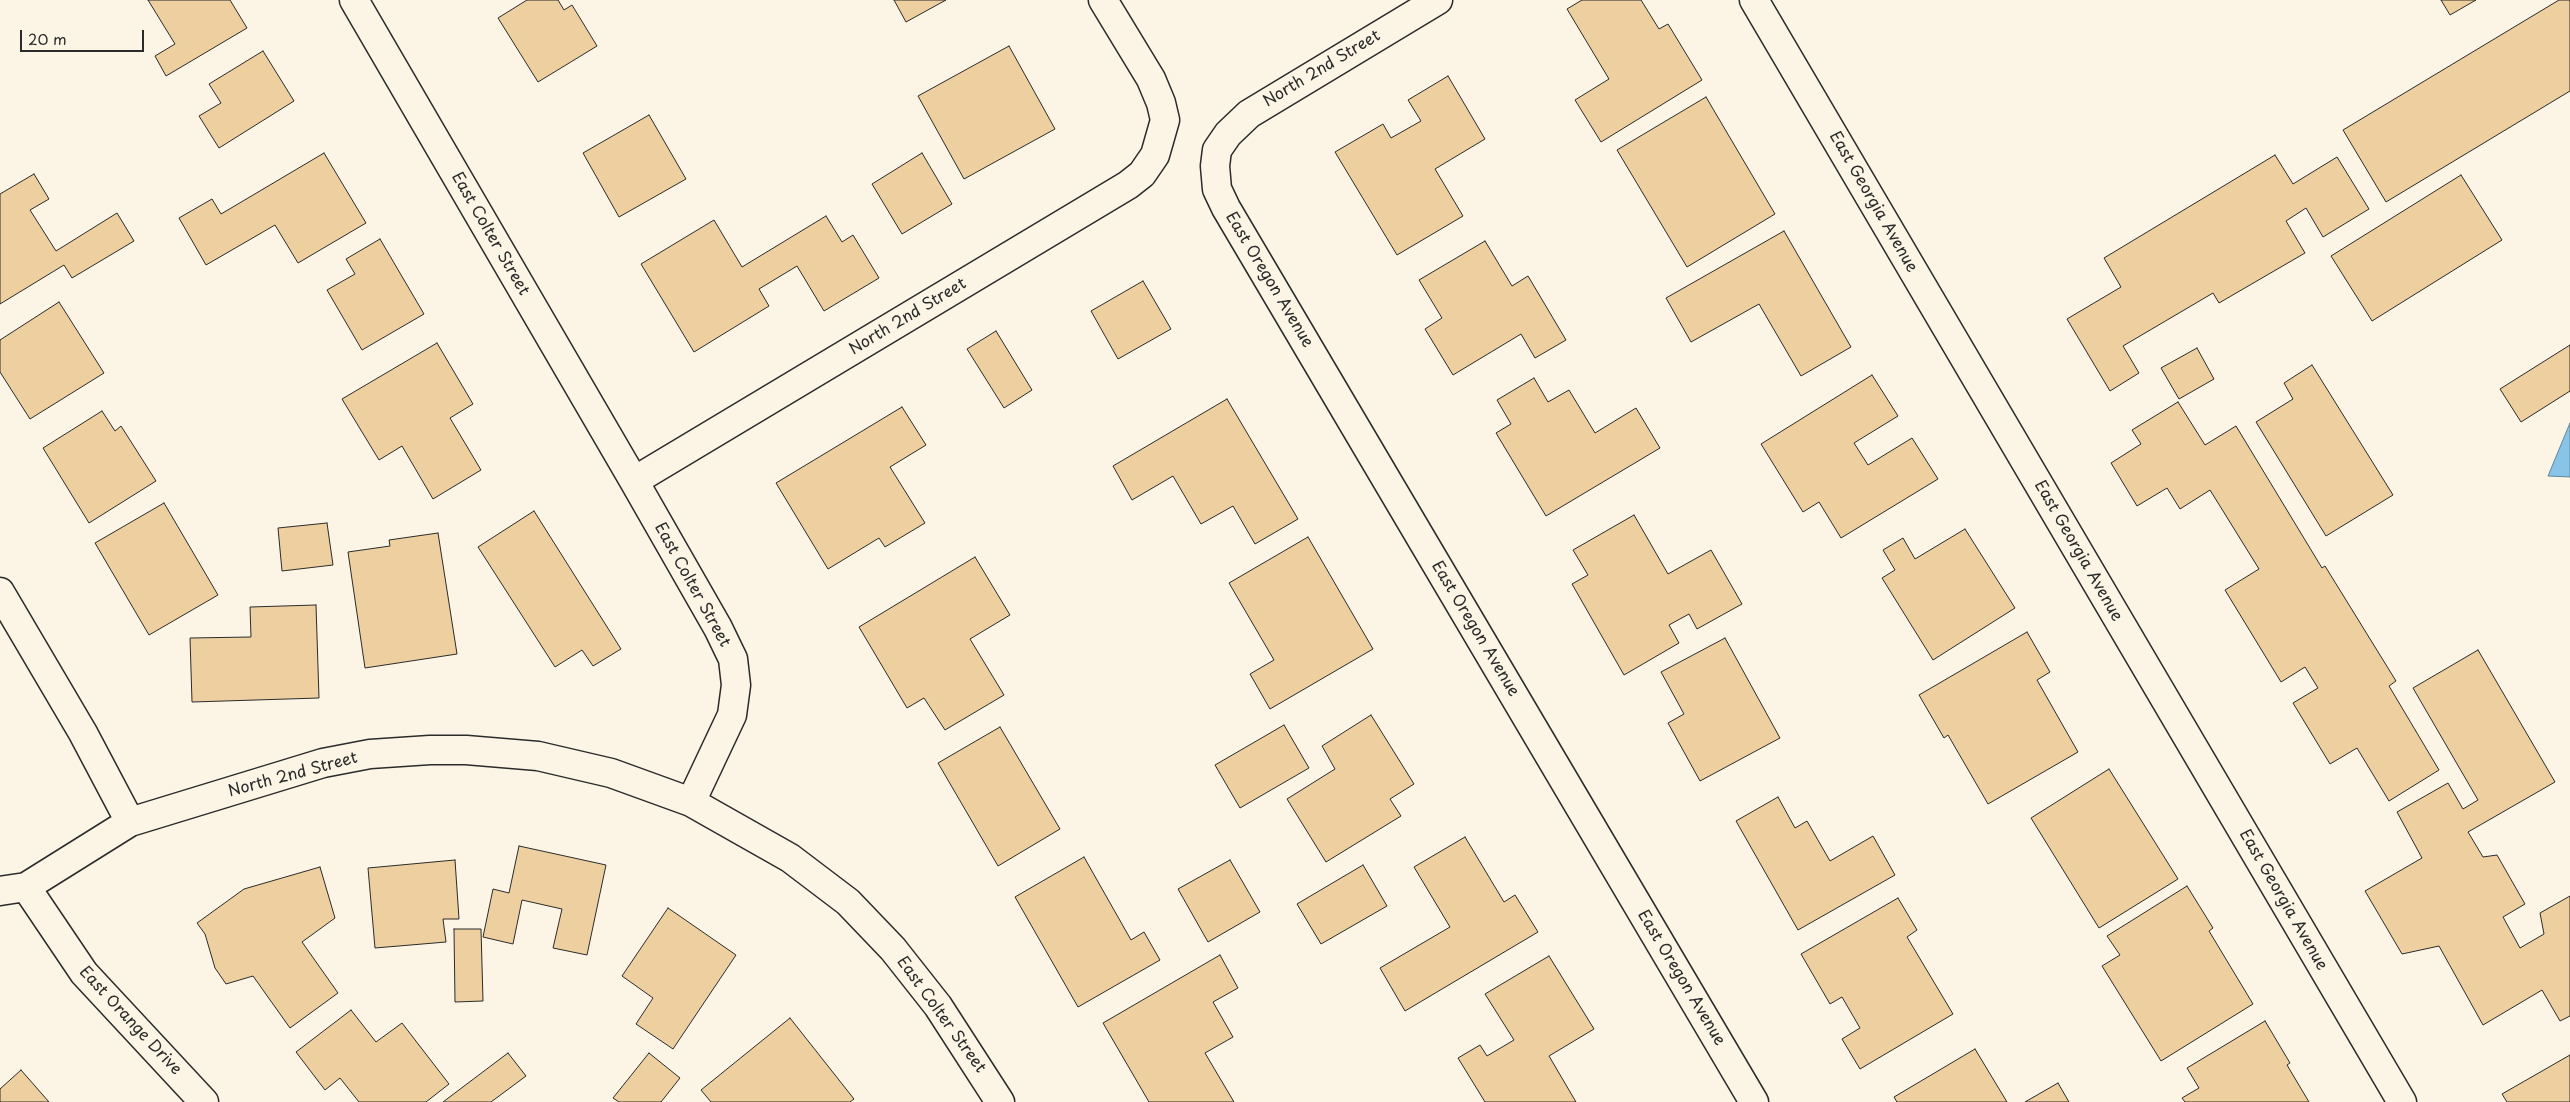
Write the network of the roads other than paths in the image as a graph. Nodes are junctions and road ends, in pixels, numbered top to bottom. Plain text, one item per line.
1 (354, 0) edge
2 (1103, 0) edge
3 (1438, 0) edge
4 (1754, 0) edge
5 (1217, 150) joint
6 (634, 481) junction
7 (0, 592) edge
8 (691, 802) junction
9 (130, 822) junction
10 (26, 886) junction
11 (0, 891) edge
12 (204, 1102) edge
13 (1000, 1102) edge
14 (1754, 1102) edge
15 (2402, 1102) edge

1 - 6 street, East Colter Street
2 - 6 street, North 2nd Street
3 - 5 street, North 2nd Street
4 - 15 street, East Georgia Avenue
5 - 14 street, East Oregon Avenue
6 - 8 street, East Colter Street
7 - 9 street
8 - 9 street, North 2nd Street
8 - 13 street, East Colter Street
9 - 10 street, North 2nd Street
10 - 11 street, North 2nd Street
10 - 12 street, East Orange Drive

